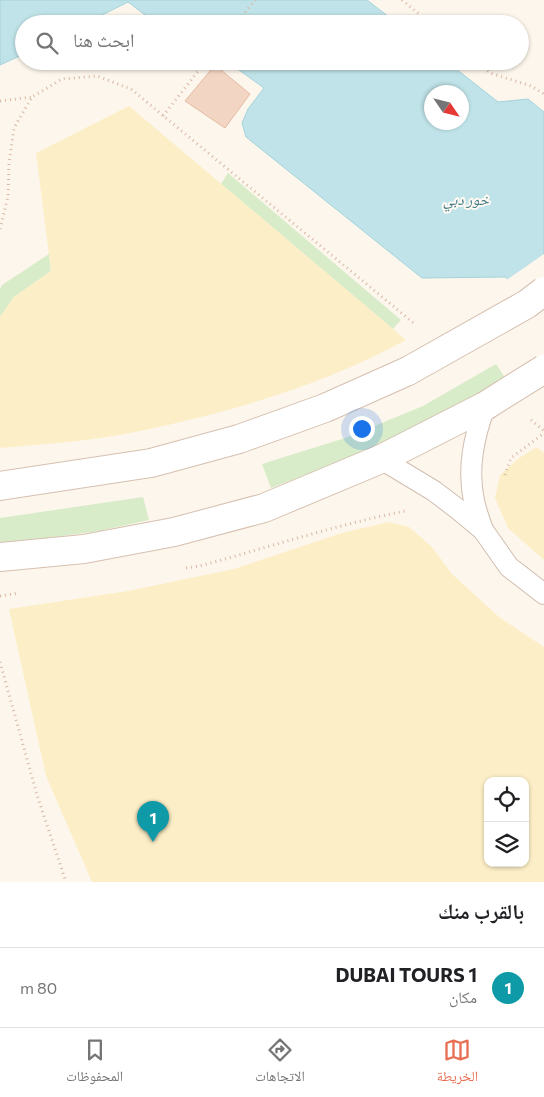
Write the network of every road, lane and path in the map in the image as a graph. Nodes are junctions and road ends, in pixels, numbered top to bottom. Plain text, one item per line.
1 (255, 0) edge
2 (402, 0) edge
3 (243, 15) edge
4 (420, 15) edge
5 (199, 70) edge
6 (486, 70) edge
7 (544, 94) edge
8 (32, 97) junction
9 (0, 101) edge
10 (163, 116) junction
11 (0, 229) edge
12 (544, 291) edge
13 (421, 330) dead end
14 (544, 369) edge
15 (484, 406) junction
16 (529, 418) dead end
17 (544, 432) edge
18 (381, 459) junction
19 (502, 481) dead end
20 (0, 486) edge
21 (412, 509) dead end
22 (482, 530) junction
23 (0, 557) edge
24 (182, 568) dead end
25 (544, 594) edge
26 (0, 662) edge
27 (66, 882) edge

1 - 3 path
2 - 4 path
5 - 10 path
6 - 7 path
8 - 9 path
8 - 10 path
8 - 11 path
10 - 13 path
12 - 20 street, bridge
14 - 15 street, bridge
15 - 18 street
15 - 22 lane
16 - 17 path
17 - 19 path
18 - 22 lane
18 - 23 street
21 - 24 path
22 - 25 lane
26 - 27 path

